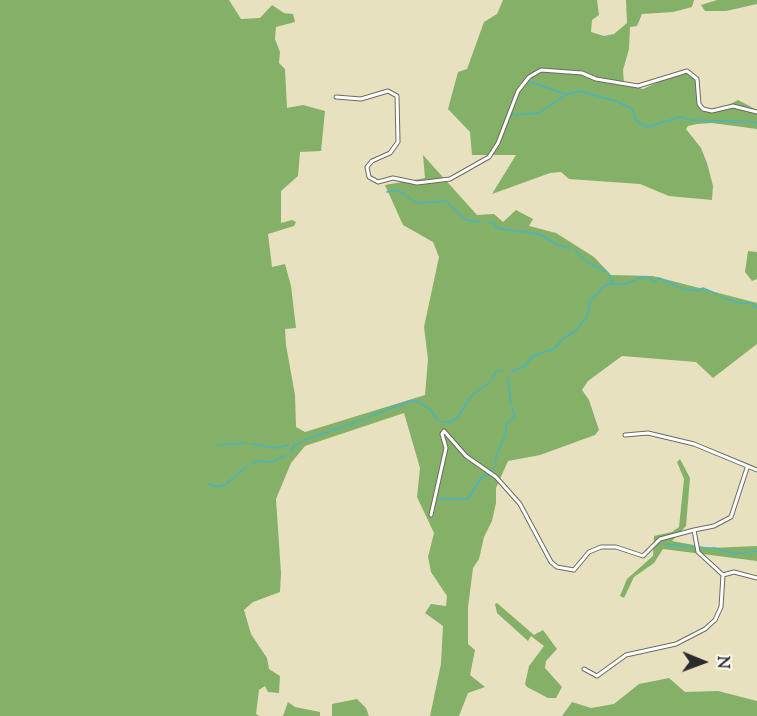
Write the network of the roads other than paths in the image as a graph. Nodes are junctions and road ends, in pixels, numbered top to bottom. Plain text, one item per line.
1 (336, 97) dead end
2 (757, 112) edge
3 (625, 435) dead end
4 (747, 468) junction
5 (757, 471) edge
6 (431, 515) dead end
7 (694, 530) junction
8 (723, 575) junction
9 (757, 578) edge
10 (584, 669) dead end

1 - 2 street
3 - 4 street
4 - 5 street
4 - 7 street
6 - 7 street
7 - 8 street
8 - 9 street
8 - 10 street

